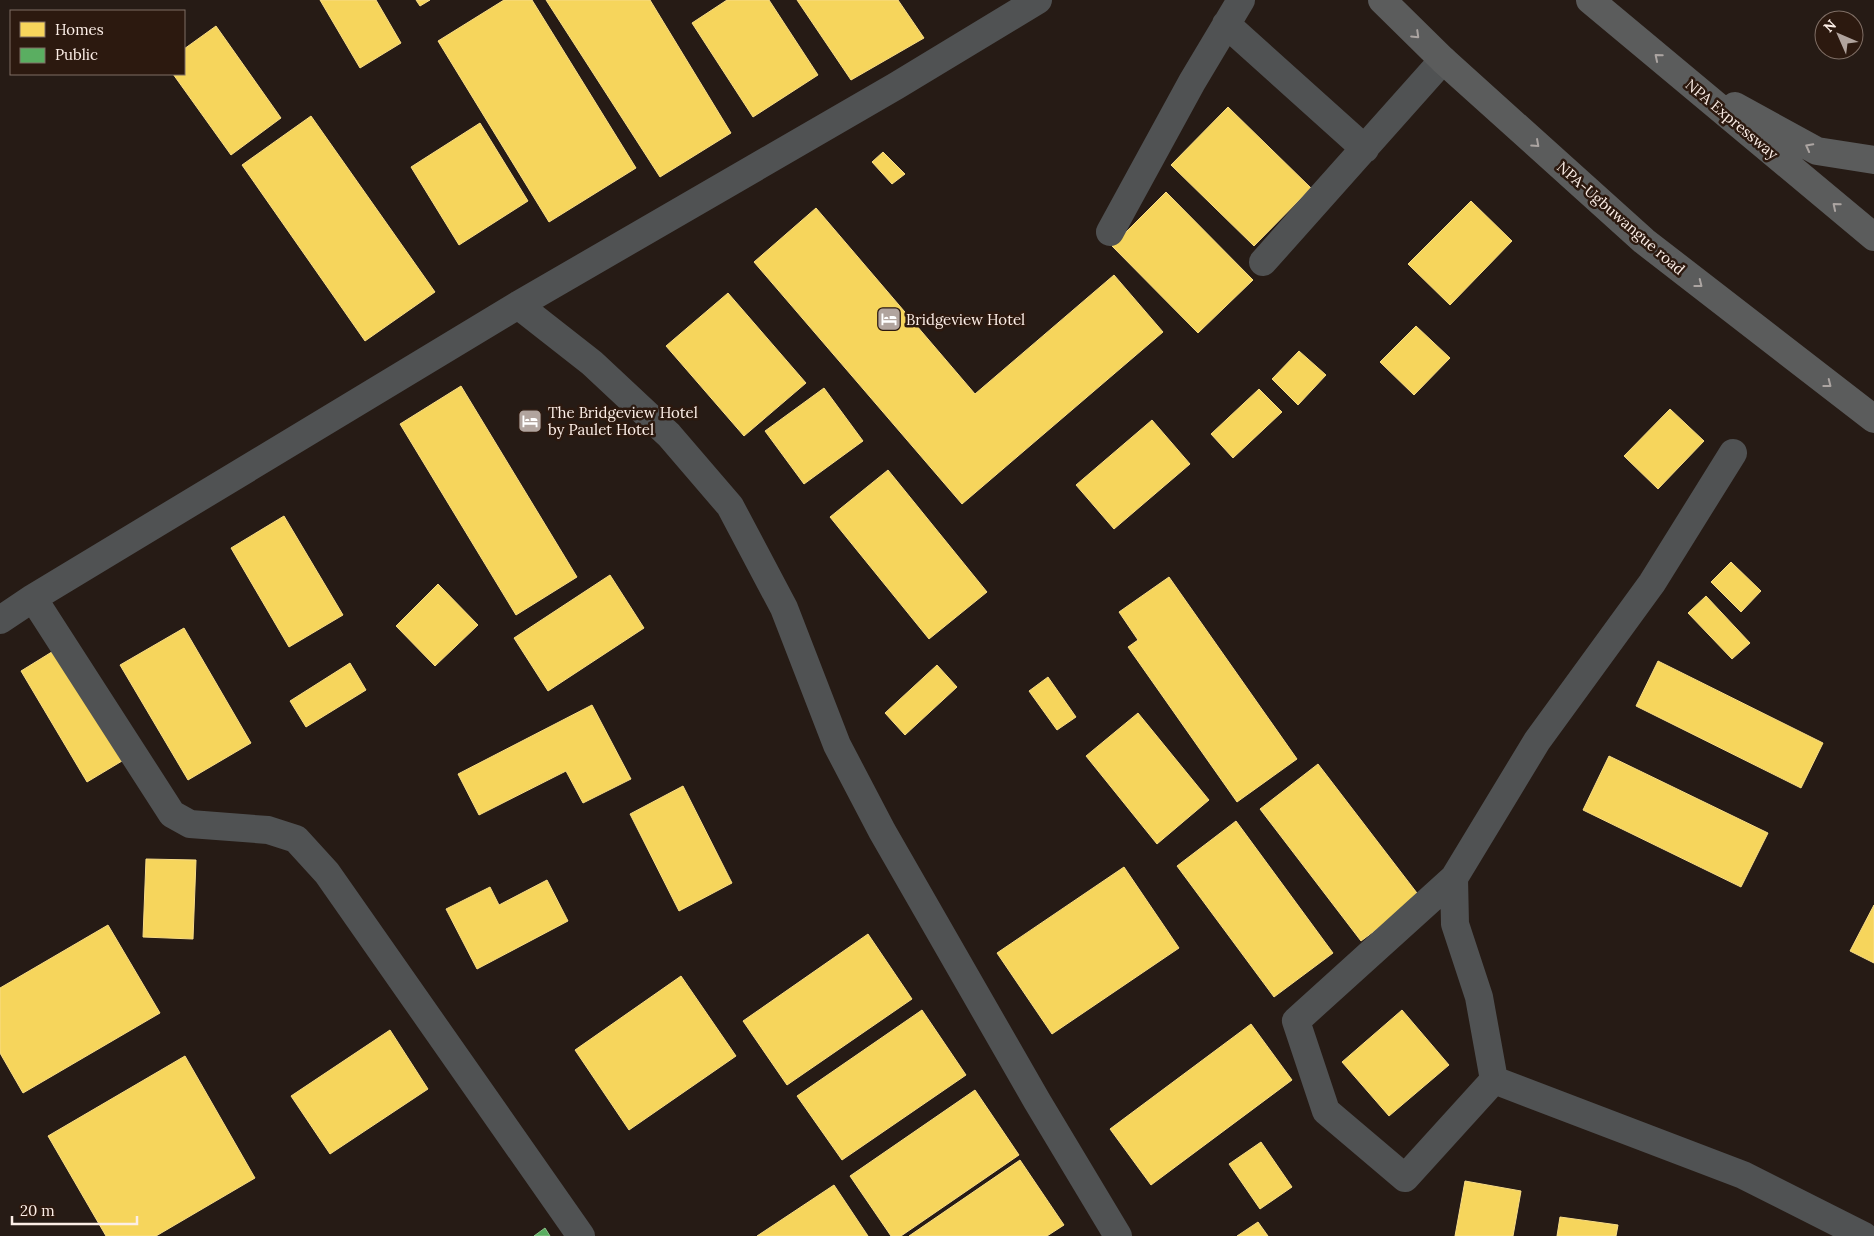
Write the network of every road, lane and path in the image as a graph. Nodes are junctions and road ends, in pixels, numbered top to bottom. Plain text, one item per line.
1 (1038, 0) edge
2 (1241, 0) edge
3 (1382, 0) edge
4 (1590, 0) edge
5 (1226, 24) junction
6 (1443, 60) junction
7 (1681, 76) junction
8 (1366, 149) junction
9 (1874, 160) edge
10 (1110, 232) dead end
11 (1874, 237) edge
12 (1263, 262) dead end
13 (518, 304) junction
14 (1874, 419) edge
15 (1733, 453) dead end
16 (33, 598) junction
17 (0, 620) edge
18 (1454, 878) junction
19 (1494, 1080) junction
20 (581, 1236) edge
21 (1118, 1236) edge
22 (1864, 1236) edge

1 - 13 street
2 - 5 street
3 -> 6 main road, NPA-Ugbuwangue road
7 -> 4 main road, NPA Expressway
5 - 8 street
5 - 10 street
6 - 8 street
6 -> 14 main road, NPA-Ugbuwangue road
9 -> 7 main road
11 -> 7 main road, NPA Expressway
8 - 12 street
13 - 16 street
13 - 21 street
15 - 18 street
16 - 17 street
16 - 20 street
18 - 19 street
18 - 19 street
19 - 22 street

